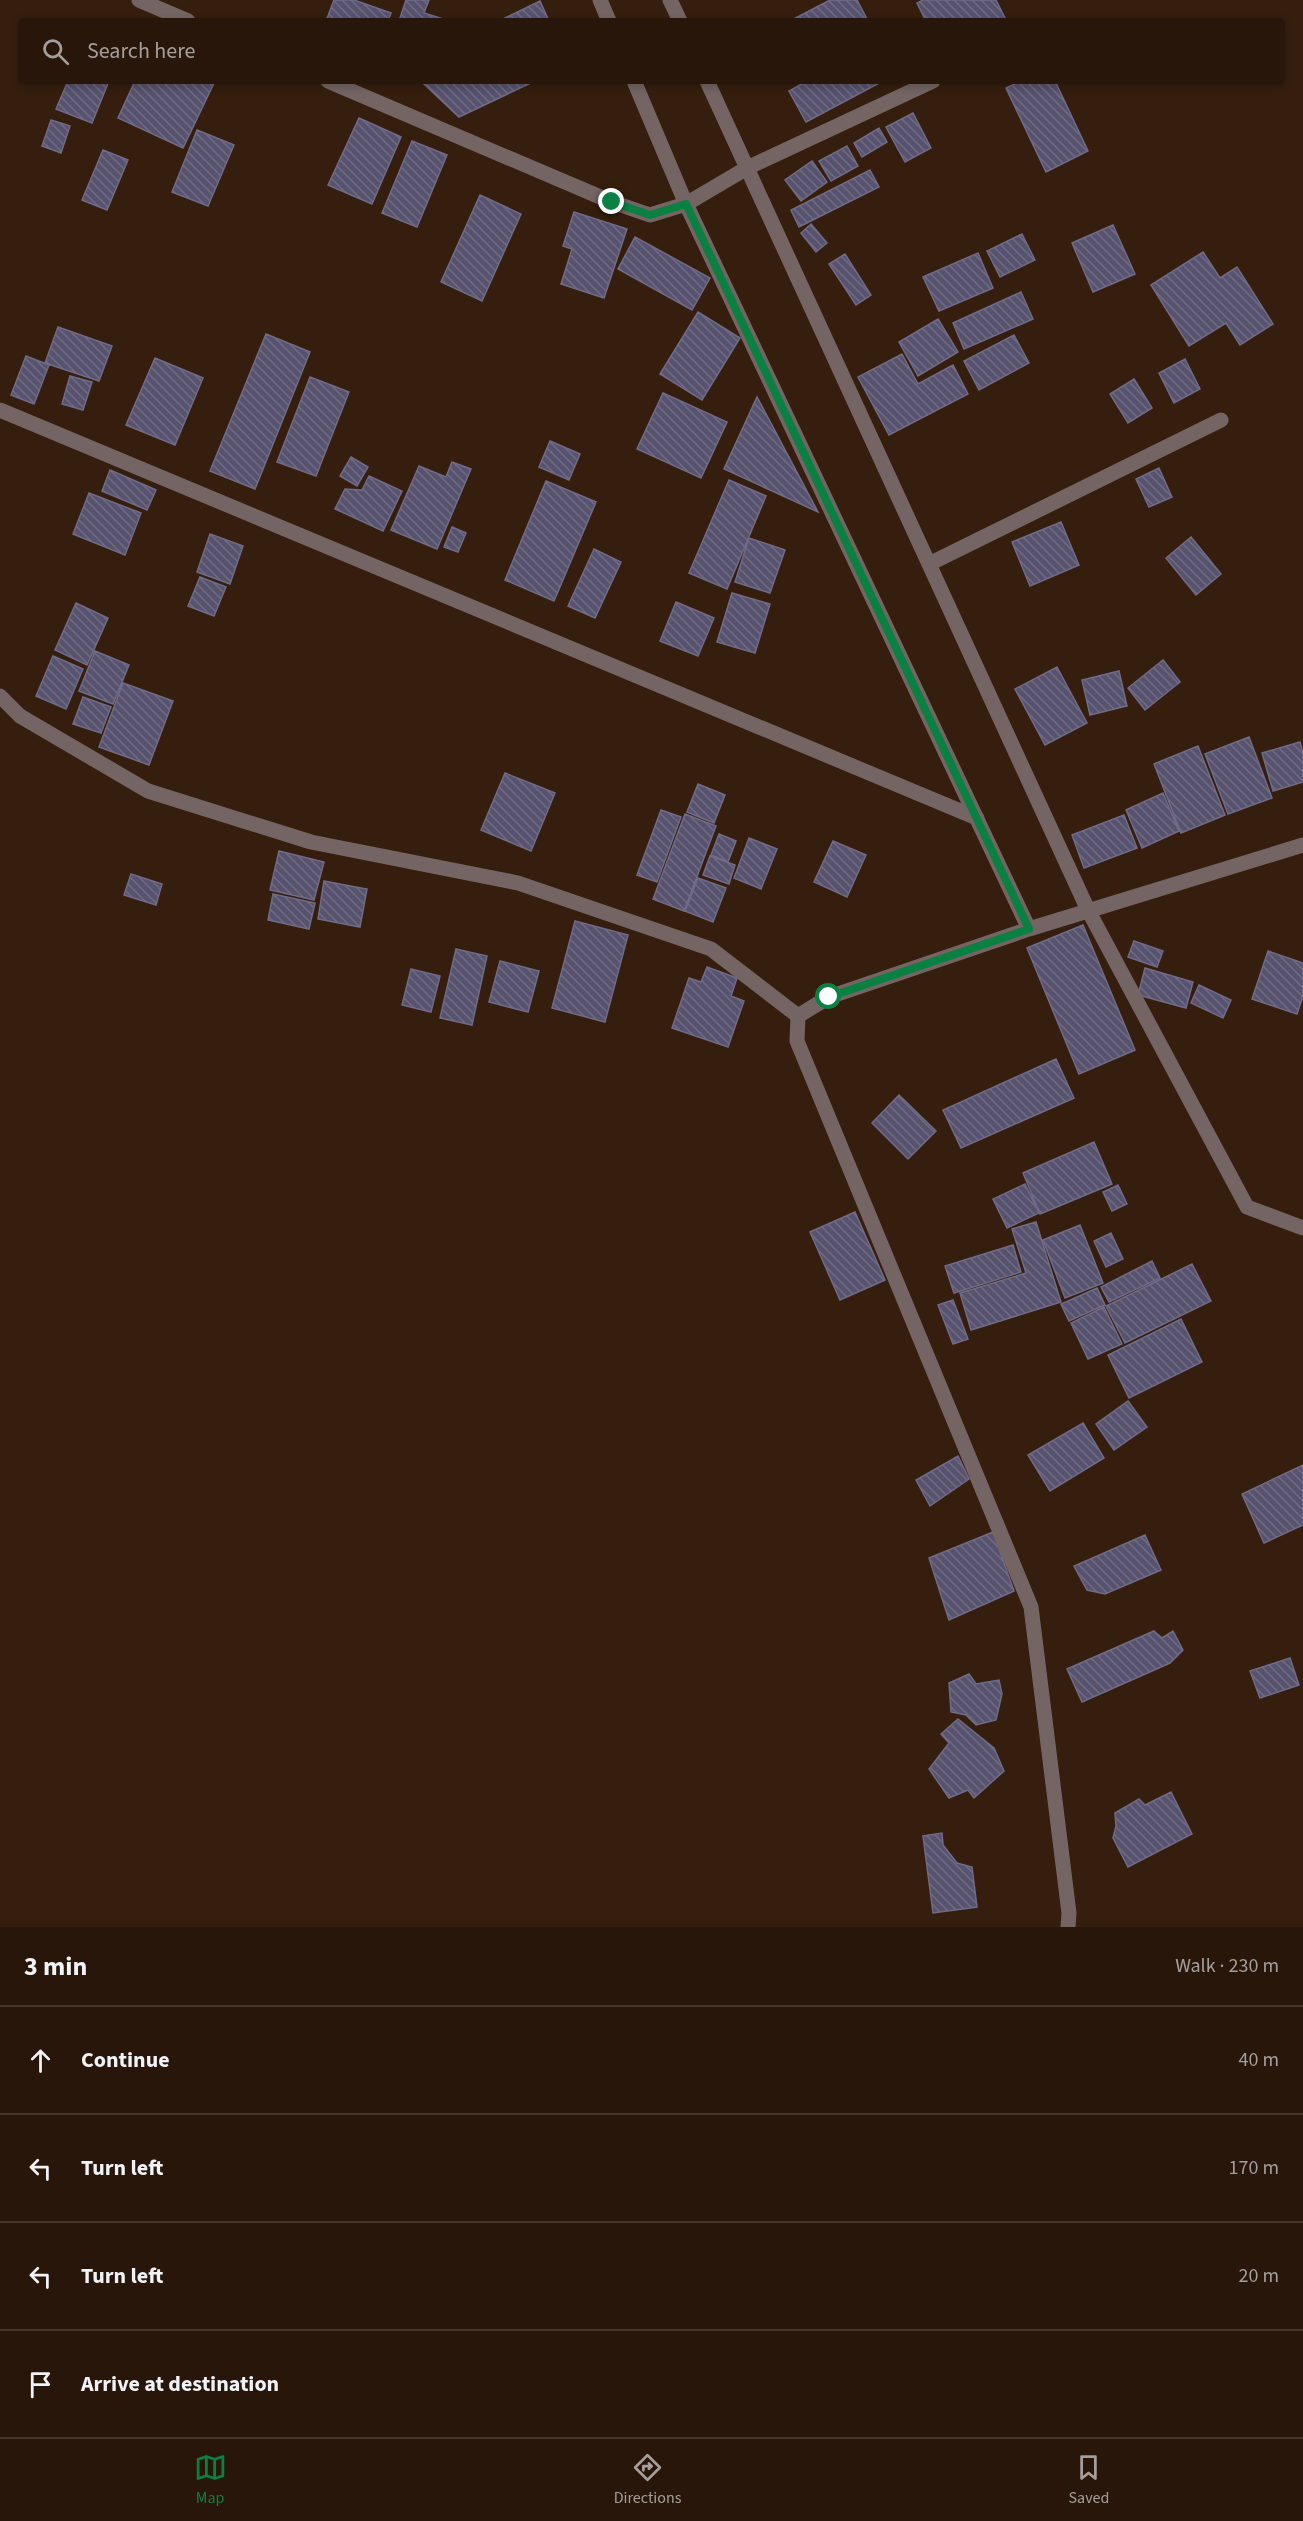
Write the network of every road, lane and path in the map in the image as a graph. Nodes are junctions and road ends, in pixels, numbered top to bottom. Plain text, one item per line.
1 (139, 0) edge
2 (600, 0) edge
3 (670, 0) edge
4 (181, 18) edge
5 (608, 18) edge
6 (679, 18) edge
7 (335, 84) edge
8 (635, 84) edge
9 (708, 84) edge
10 (927, 84) edge
11 (747, 168) junction
12 (686, 204) junction
13 (0, 410) edge
14 (1221, 420) dead end
15 (929, 564) junction
16 (0, 696) edge
17 (976, 818) junction
18 (1303, 844) edge
19 (1088, 909) junction
20 (1029, 929) junction
21 (798, 1016) junction
22 (1303, 1228) edge
23 (1068, 1927) edge

1 - 4 street
2 - 5 street
3 - 6 street
7 - 12 street
8 - 12 street
9 - 11 street
10 - 11 street
11 - 12 street
11 - 15 street
12 - 17 street
13 - 17 street
14 - 15 street
15 - 19 street
16 - 21 street
17 - 20 street
18 - 19 street
19 - 20 street
19 - 22 street
20 - 21 street
21 - 23 street

